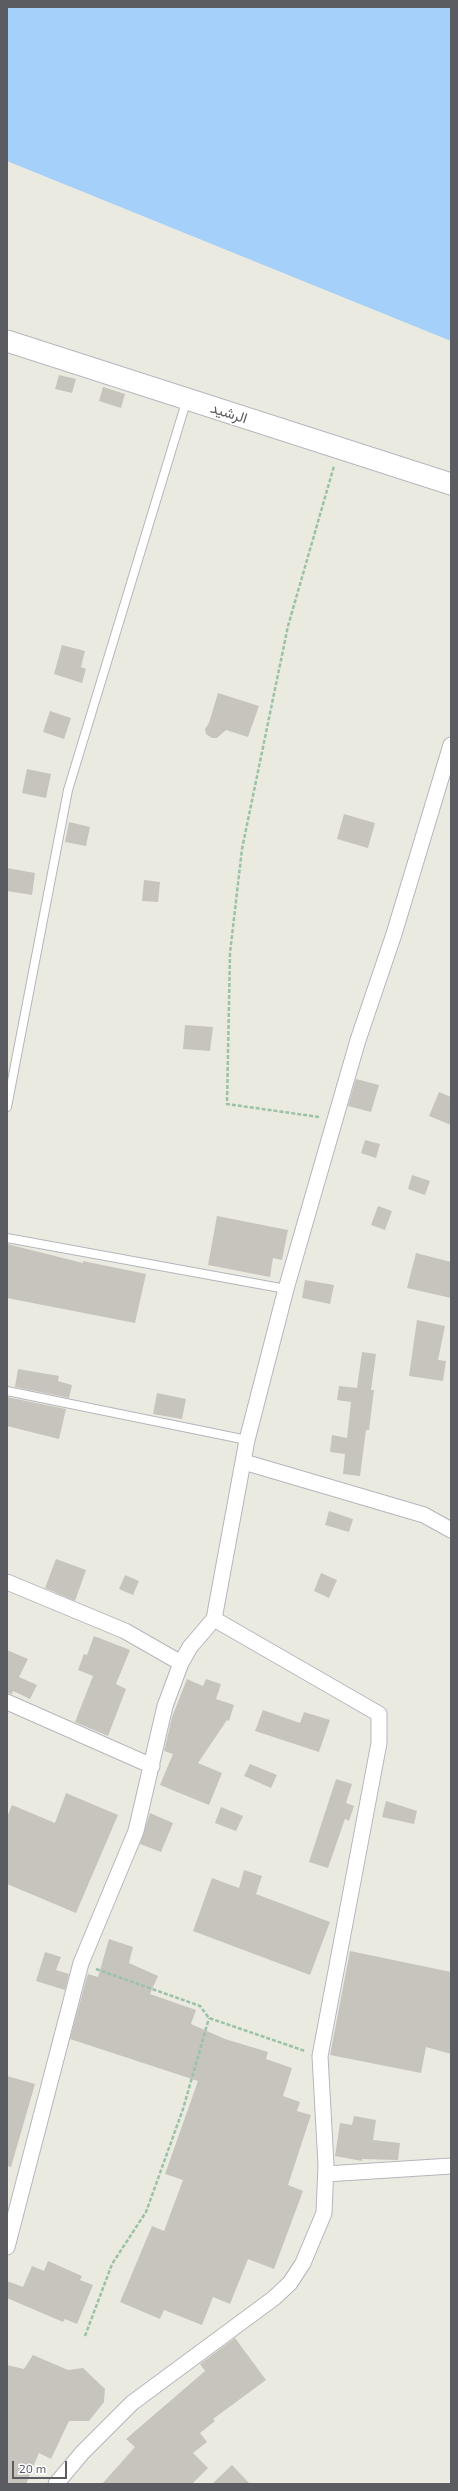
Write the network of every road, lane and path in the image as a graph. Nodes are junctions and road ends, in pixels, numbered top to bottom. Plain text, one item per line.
1 (7, 341) edge
2 (187, 400) junction
3 (339, 448) junction
4 (451, 484) edge
5 (451, 745) edge
6 (7, 1107) edge
7 (333, 1124) junction
8 (7, 1238) edge
9 (286, 1289) junction
10 (7, 1391) edge
11 (247, 1440) junction
12 (244, 1462) junction
13 (451, 1530) edge
14 (7, 1582) edge
15 (214, 1620) junction
16 (181, 1663) junction
17 (7, 1702) edge
18 (152, 1766) junction
19 (80, 1963) junction
20 (209, 2018) junction
21 (320, 2056) junction
22 (451, 2166) edge
23 (326, 2174) junction
24 (7, 2247) edge
25 (85, 2336) dead end
26 (56, 2484) edge

1 - 2 main road, الرشيد
2 - 3 main road, الرشيد
2 - 6 lane
3 - 4 main road, الرشيد
3 - 7 path
5 - 7 street
7 - 9 street
8 - 9 lane
9 - 11 street
10 - 11 lane
11 - 12 street
12 - 13 street
12 - 15 street
14 - 16 street
15 - 16 street
15 - 21 street
16 - 18 street
17 - 18 street
18 - 19 street
19 - 20 path
19 - 24 street
20 - 21 path
20 - 25 path
21 - 23 street
22 - 23 street
23 - 26 street

